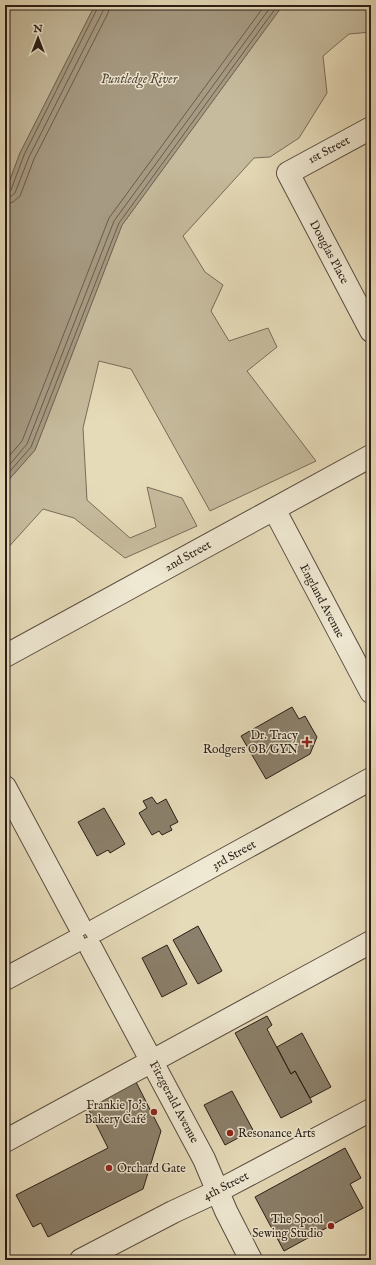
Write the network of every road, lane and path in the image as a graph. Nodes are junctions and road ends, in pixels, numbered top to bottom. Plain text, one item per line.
1 (371, 128) edge
2 (288, 173) joint
3 (371, 331) edge
4 (371, 456) edge
5 (274, 509) junction
6 (5, 656) edge
7 (371, 692) edge
8 (371, 779) edge
9 (5, 787) edge
10 (85, 936) junction
11 (371, 942) edge
12 (5, 979) edge
13 (152, 1062) junction
14 (371, 1110) edge
15 (5, 1141) edge
16 (218, 1191) junction
17 (81, 1260) edge
18 (251, 1260) edge

1 - 2 street, 1st Street
2 - 3 street, Douglas Place
4 - 5 street, 2nd Street
5 - 6 street, 2nd Street
5 - 7 street, England Avenue
8 - 10 street, 3rd Street
9 - 10 street, Fitzgerald Avenue
10 - 12 street, 3rd Street
10 - 13 street, Fitzgerald Avenue
11 - 13 street
13 - 15 street
13 - 16 street, Fitzgerald Avenue
14 - 16 street, 4th Street
16 - 17 street, 4th Street
16 - 18 street, Fitzgerald Avenue

